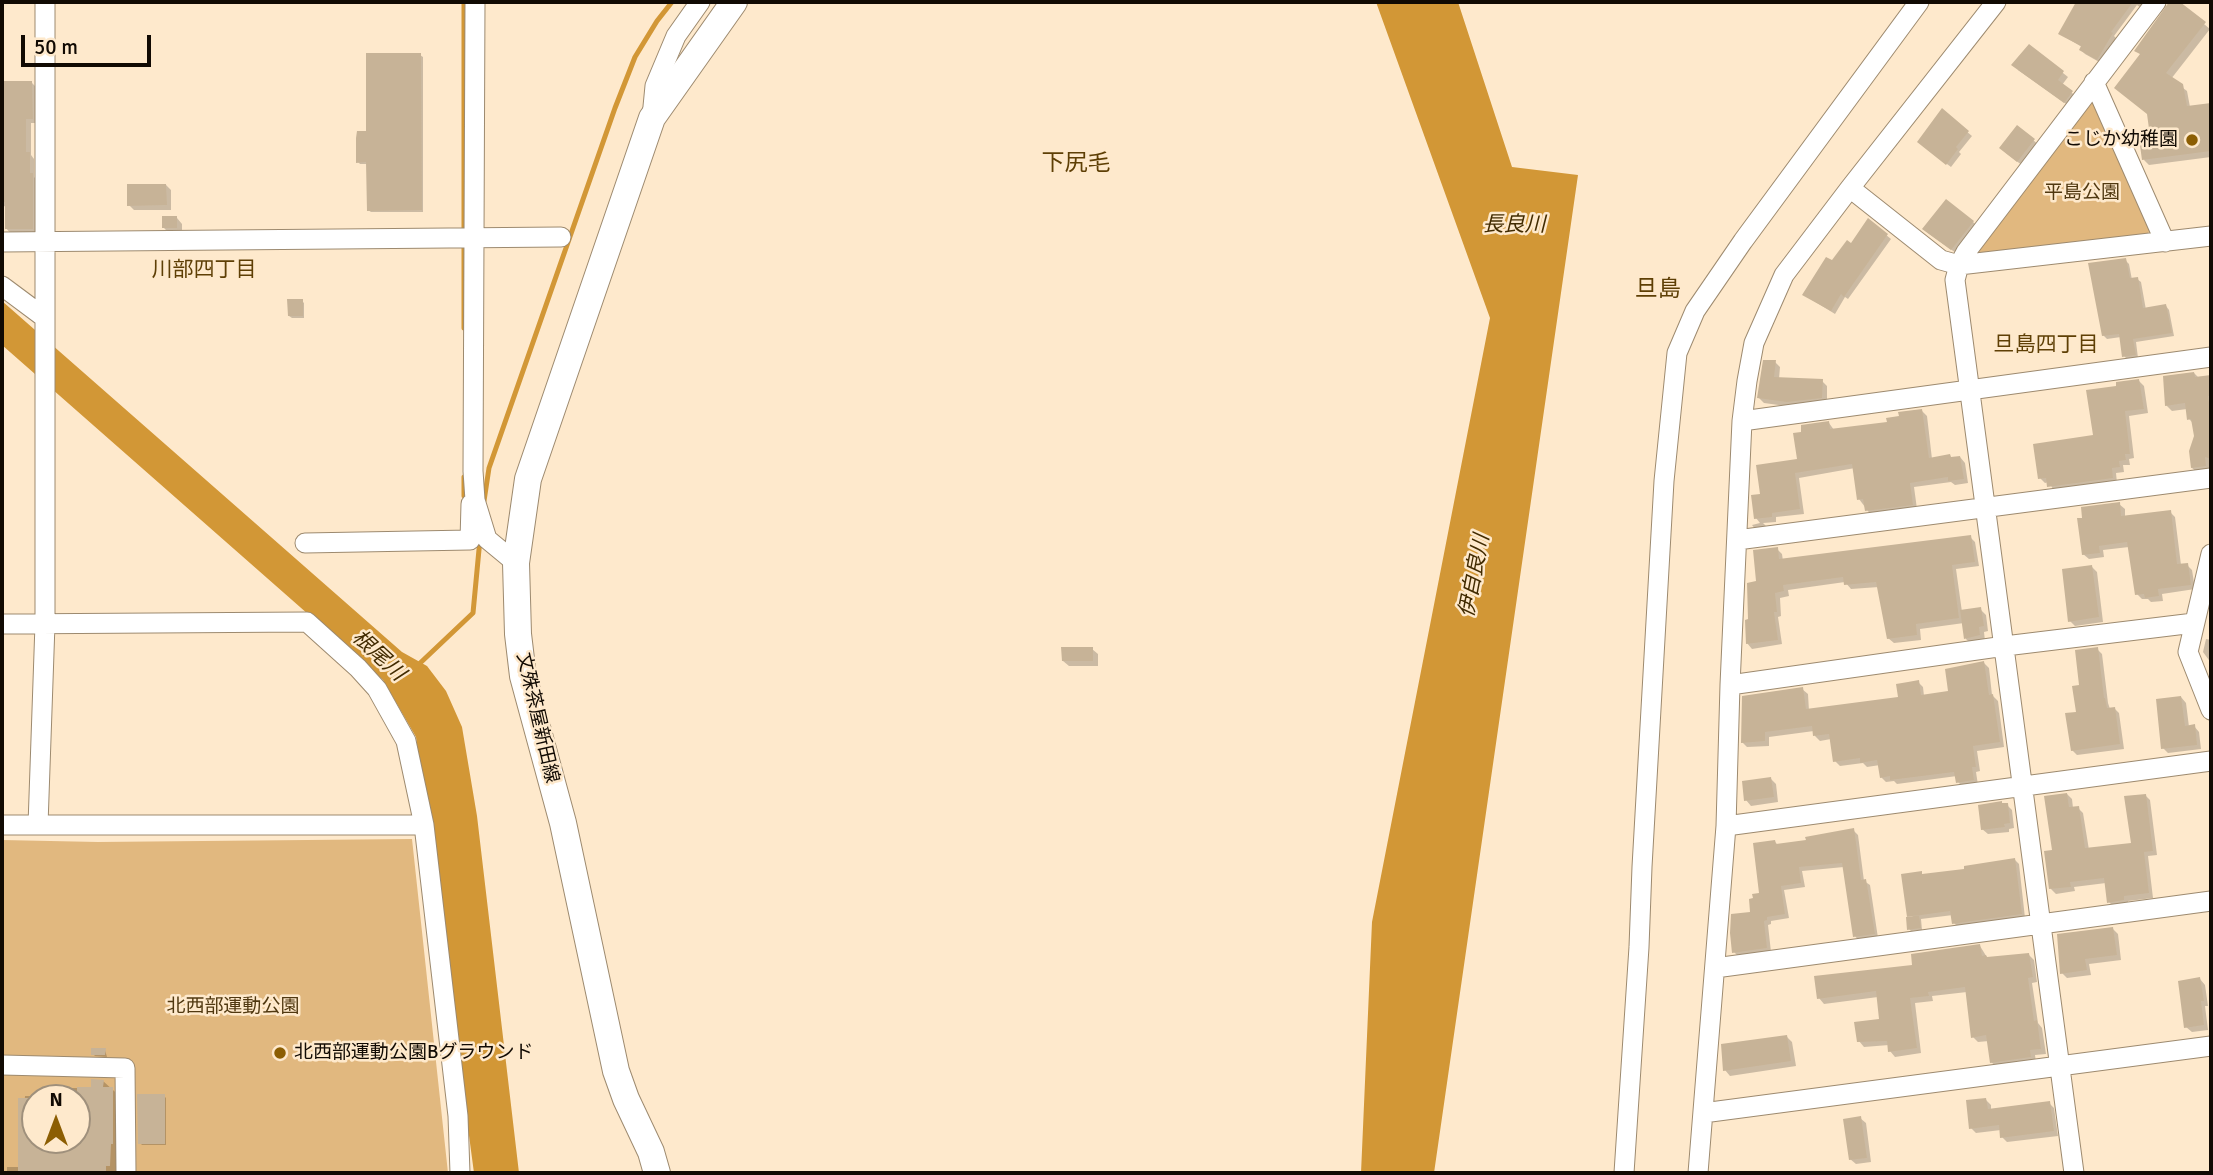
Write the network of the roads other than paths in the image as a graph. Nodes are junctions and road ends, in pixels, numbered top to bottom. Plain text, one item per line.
1 (45, 2) edge
2 (475, 2) edge
3 (700, 2) edge
4 (734, 2) edge
5 (1919, 2) edge
6 (1996, 2) edge
7 (2155, 2) edge
8 (2094, 82) junction
9 (652, 118) junction
10 (1850, 188) junction
11 (2211, 236) edge
12 (561, 237) dead end
13 (474, 238) junction
14 (46, 241) junction
15 (2, 242) edge
16 (2165, 242) junction
17 (1959, 265) junction
18 (2, 286) edge
19 (45, 323) junction
20 (2211, 357) edge
21 (1969, 391) junction
22 (1742, 421) junction
23 (473, 471) junction
24 (2211, 478) edge
25 (1985, 507) junction
26 (1737, 540) junction
27 (305, 543) dead end
28 (2211, 554) edge
29 (516, 563) junction
30 (2194, 623) junction
31 (2, 624) edge
32 (45, 624) junction
33 (2005, 646) junction
34 (1730, 685) junction
35 (2211, 710) edge
36 (2211, 761) edge
37 (2022, 786) junction
38 (2, 825) edge
39 (38, 825) junction
40 (424, 825) junction
41 (1726, 826) junction
42 (2211, 901) edge
43 (2040, 925) junction
44 (1715, 968) junction
45 (2211, 1046) edge
46 (2, 1065) edge
47 (2059, 1066) junction
48 (1703, 1113) junction
49 (126, 1173) edge
50 (460, 1173) edge
51 (657, 1173) edge
52 (1624, 1173) edge
53 (1698, 1173) edge
54 (2074, 1173) edge

1 - 14 street
2 - 13 street
3 - 9 street
4 - 9 main road, 文殊茶屋新田線
5 - 52 street
6 - 10 street
7 - 8 street
8 - 16 street
8 - 17 street
9 - 29 main road, 文殊茶屋新田線
10 - 17 street
10 - 22 street
11 - 16 street
12 - 13 street
13 - 14 street
13 - 23 street
14 - 15 street
14 - 19 street
16 - 17 street
17 - 21 street
18 - 19 street
19 - 32 street
20 - 21 street
21 - 22 street
21 - 25 street
22 - 26 street
23 - 27 street
23 - 29 street
24 - 25 street
25 - 26 street
25 - 33 street
26 - 34 street
28 - 30 street
29 - 51 main road, 文殊茶屋新田線
30 - 33 street
30 - 35 street
31 - 32 street
32 - 39 street
32 - 40 street
33 - 34 street
33 - 37 street
34 - 41 street
36 - 37 street
37 - 41 street
37 - 43 street
38 - 39 street
39 - 40 street
40 - 50 street
41 - 44 street
42 - 43 street
43 - 44 street
43 - 47 street
44 - 48 street
45 - 47 street
46 - 49 street
47 - 48 street
47 - 54 street
48 - 53 street

